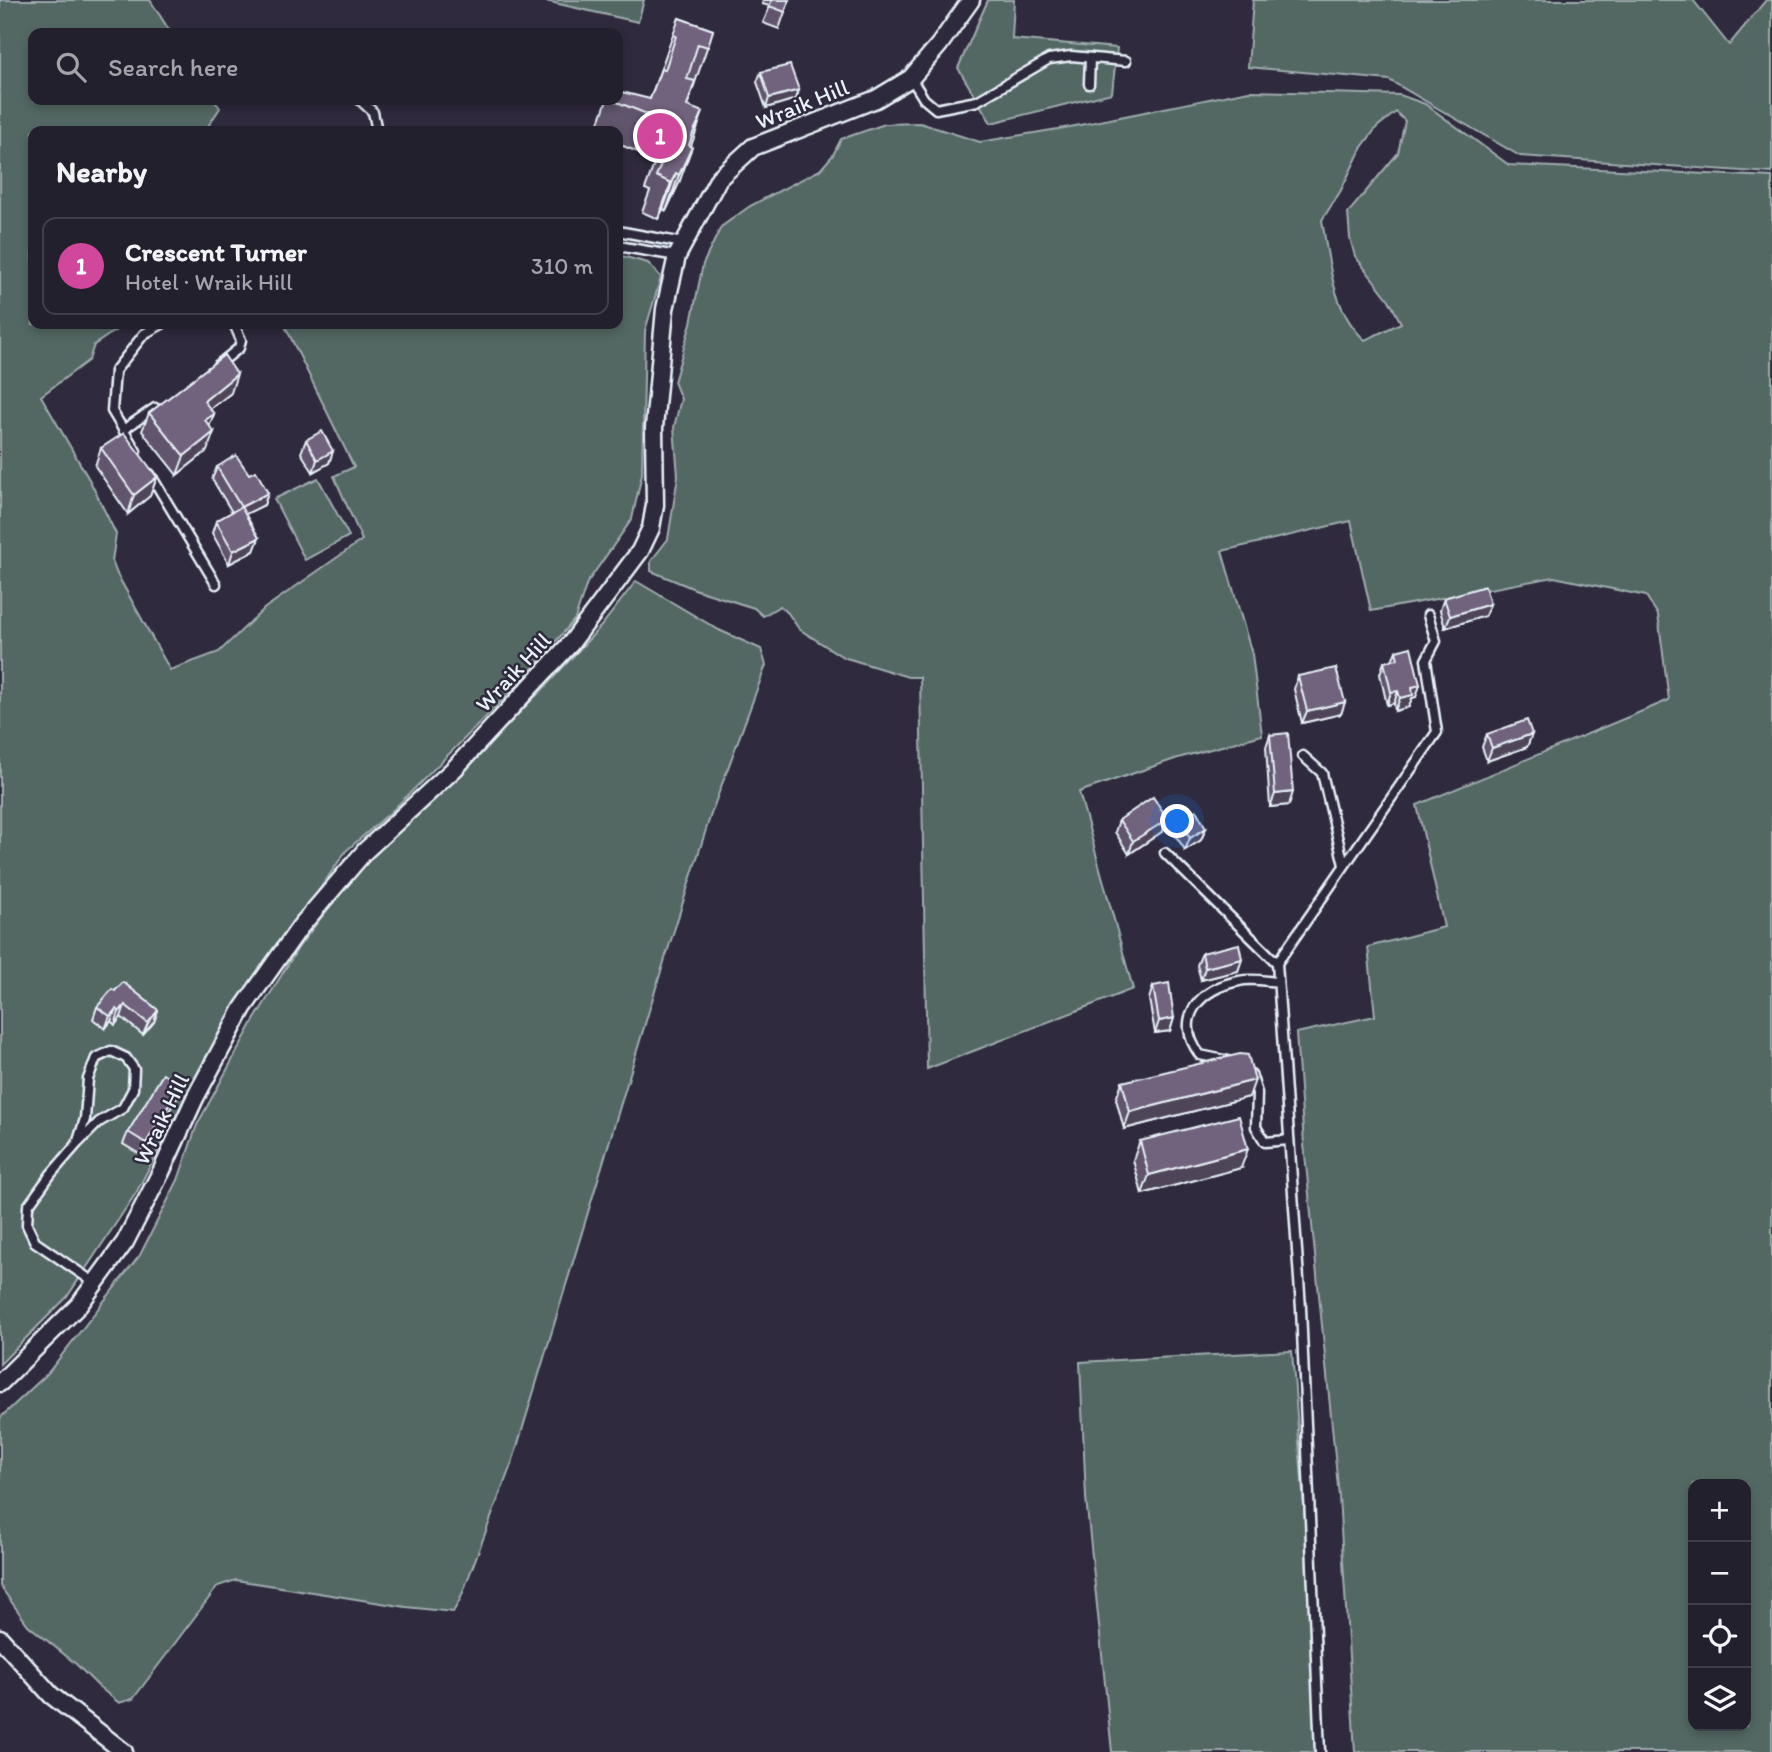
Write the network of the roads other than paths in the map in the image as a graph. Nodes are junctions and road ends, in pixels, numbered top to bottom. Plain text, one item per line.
1 (971, 0) edge
2 (1090, 58) junction
3 (1126, 61) dead end
4 (911, 78) junction
5 (1089, 84) dead end
6 (365, 105) edge
7 (376, 126) edge
8 (623, 232) edge
9 (623, 246) edge
10 (680, 249) junction
11 (153, 329) edge
12 (236, 329) edge
13 (205, 374) edge
14 (164, 402) edge
15 (123, 430) junction
16 (138, 454) edge
17 (145, 466) edge
18 (216, 584) dead end
19 (1428, 615) dead end
20 (1303, 756) dead end
21 (1165, 853) dead end
22 (1345, 865) junction
23 (1277, 963) junction
24 (1278, 982) junction
25 (1236, 1063) edge
26 (1245, 1066) edge
27 (1289, 1140) junction
28 (77, 1144) junction
29 (95, 1283) junction
30 (0, 1383) edge
31 (0, 1638) edge
32 (124, 1752) edge
33 (1320, 1752) edge

1 - 4 street, Wraik Hill
2 - 3 lane
2 - 4 lane
2 - 5 lane
4 - 10 street, Wraik Hill
6 - 7 lane
8 - 10 lane
9 - 10 lane
10 - 29 street, Wraik Hill
11 - 15 lane
12 - 13 lane
14 - 15 lane
15 - 16 lane
17 - 18 lane
19 - 22 lane
20 - 22 lane
21 - 23 lane
22 - 23 lane
23 - 24 lane
24 - 25 lane
24 - 27 lane
26 - 27 lane
27 - 33 lane
28 - 28 lane
28 - 29 lane
29 - 30 street, Wraik Hill
31 - 32 street

